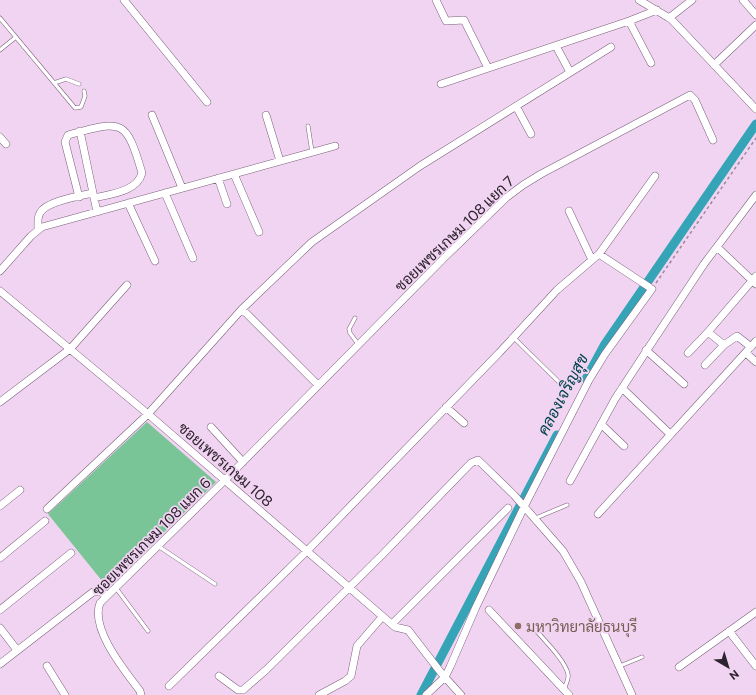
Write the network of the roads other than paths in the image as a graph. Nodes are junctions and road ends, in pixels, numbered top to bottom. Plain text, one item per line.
1 (124, 0) edge
2 (436, 0) edge
3 (638, 0) edge
4 (692, 0) edge
5 (744, 0) edge
6 (657, 10) junction
7 (756, 15) edge
8 (0, 18) edge
9 (669, 18) junction
10 (629, 21) junction
11 (756, 25) edge
12 (16, 37) junction
13 (556, 46) junction
14 (611, 47) dead end
15 (0, 50) edge
16 (651, 63) dead end
17 (714, 65) junction
18 (488, 68) junction
19 (570, 72) junction
20 (54, 83) junction
21 (79, 84) dead end
22 (442, 84) dead end
23 (84, 91) dead end
24 (207, 102) dead end
25 (516, 106) junction
26 (756, 107) edge
27 (152, 115) dead end
28 (266, 115) dead end
29 (308, 126) dead end
30 (80, 132) junction
31 (531, 134) dead end
32 (0, 137) edge
33 (713, 140) dead end
34 (6, 144) dead end
35 (335, 146) dead end
36 (312, 152) junction
37 (280, 161) junction
38 (234, 174) junction
39 (655, 176) dead end
40 (218, 178) junction
41 (182, 188) junction
42 (165, 193) junction
43 (94, 195) junction
44 (756, 195) edge
45 (79, 197) junction
46 (128, 203) junction
47 (227, 204) dead end
48 (569, 211) dead end
49 (98, 212) junction
50 (38, 229) junction
51 (259, 232) dead end
52 (717, 247) junction
53 (599, 254) junction
54 (193, 258) dead end
55 (592, 260) junction
56 (155, 261) dead end
57 (0, 272) edge
58 (755, 280) edge
59 (127, 285) dead end
60 (0, 291) edge
61 (242, 309) junction
62 (355, 318) dead end
63 (708, 332) junction
64 (514, 337) junction
65 (358, 344) junction
66 (753, 344) edge
67 (724, 345) junction
68 (70, 349) junction
69 (646, 350) junction
70 (688, 353) dead end
71 (746, 353) junction
72 (756, 362) edge
73 (705, 366) dead end
74 (684, 384) dead end
75 (318, 385) junction
76 (564, 387) dead end
77 (622, 388) junction
78 (0, 402) edge
79 (446, 407) junction
80 (148, 414) junction
81 (464, 423) dead end
82 (601, 424) junction
83 (211, 427) dead end
84 (670, 434) junction
85 (624, 446) dead end
86 (243, 462) junction
87 (225, 480) junction
88 (570, 481) dead end
89 (20, 490) dead end
90 (567, 505) dead end
91 (0, 506) edge
92 (523, 506) junction
93 (508, 508) dead end
94 (47, 509) dead end
95 (598, 514) dead end
96 (536, 518) junction
97 (45, 521) dead end
98 (158, 546) junction
99 (307, 551) junction
100 (71, 553) dead end
101 (0, 558) edge
102 (215, 584) dead end
103 (116, 588) junction
104 (349, 588) junction
105 (107, 596) junction
106 (0, 610) edge
107 (489, 610) dead end
108 (756, 612) edge
109 (382, 617) junction
110 (392, 624) junction
111 (533, 627) dead end
112 (0, 628) edge
113 (148, 631) dead end
114 (729, 631) junction
115 (18, 650) junction
116 (642, 657) dead end
117 (0, 664) edge
118 (47, 666) dead end
119 (620, 666) junction
120 (756, 666) edge
121 (679, 667) dead end
122 (443, 675) junction
123 (219, 676) dead end
124 (169, 686) dead end
125 (567, 692) edge
126 (65, 695) edge
127 (141, 695) edge
128 (319, 695) edge
129 (426, 695) edge
130 (462, 695) edge
131 (632, 695) edge

1 - 24 street
2 - 18 street
3 - 6 street
4 - 9 street
5 - 7 street
6 - 9 street
6 - 10 street
8 - 12 lane
9 - 17 street
10 - 13 street
10 - 16 street
11 - 17 street
12 - 15 lane
12 - 20 lane
13 - 18 street
13 - 19 street
14 - 19 street
17 - 26 street
18 - 22 street
19 - 25 street
20 - 21 lane
20 - 23 lane
25 - 31 street
25 - 61 street
27 - 41 street
28 - 37 street
29 - 36 lane
30 - 43 street
30 - 43 street
30 - 45 street
32 - 34 street
33 - 65 street, ซอยเพชรเกษม 108 แยก 7
35 - 36 street
36 - 37 street
37 - 38 street
38 - 40 street
38 - 51 street
39 - 53 street
40 - 41 street
40 - 47 street
41 - 42 street
42 - 46 street
42 - 54 street
43 - 45 street
43 - 49 street
44 - 52 street
45 - 50 street
46 - 49 street
46 - 56 street
48 - 55 street
49 - 50 street
50 - 57 street
52 - 58 street
52 - 69 street
53 - 55 street
53 - 92 street
55 - 64 street
58 - 63 street
59 - 68 street
60 - 68 street, ซอยเพชรเกษม 108
61 - 75 street
61 - 80 street
62 - 65 lane
63 - 67 street
63 - 70 street
64 - 76 lane
64 - 79 street
65 - 75 street, ซอยเพชรเกษม 108 แยก 7
66 - 67 street
66 - 71 street
67 - 73 street
68 - 78 street
68 - 80 street, ซอยเพชรเกษม 108
69 - 74 street
69 - 77 street
71 - 72 street
71 - 84 street
75 - 86 street, ซอยเพชรเกษม 108 แยก 7
77 - 82 street
77 - 84 street
79 - 81 street
79 - 99 street
80 - 87 street, ซอยเพชรเกษม 108
80 - 94 street
82 - 85 street
82 - 88 street
83 - 86 street
84 - 95 street
86 - 87 street, ซอยเพชรเกษม 108 แยก 6
87 - 98 street, ซอยเพชรเกษม 108 แยก 6
87 - 99 street, ซอยเพชรเกษม 108
89 - 91 street
90 - 96 lane
92 - 96 street
92 - 104 street
92 - 122 street
93 - 110 street
96 - 119 street
97 - 101 street
98 - 102 lane
98 - 103 street, ซอยเพชรเกษม 108 แยก 6
99 - 104 street, ซอยเพชรเกษม 108
99 - 124 street
100 - 106 street
103 - 105 street, ซอยเพชรเกษม 108 แยก 6
103 - 113 lane
104 - 109 street, ซอยเพชรเกษม 108
104 - 123 street
105 - 115 street
105 - 127 street, ซอยเพชรเกษม 108 แยก 6
107 - 125 street
108 - 114 street
109 - 110 street, ซอยเพชรเกษม 108
109 - 128 street
110 - 122 street, ซอยเพชรเกษม 108
111 - 125 lane
112 - 115 street
114 - 120 street
114 - 121 street
115 - 117 street
116 - 119 lane
118 - 126 street
119 - 131 street
122 - 129 street
122 - 130 street, ซอยเพชรเกษม 108

